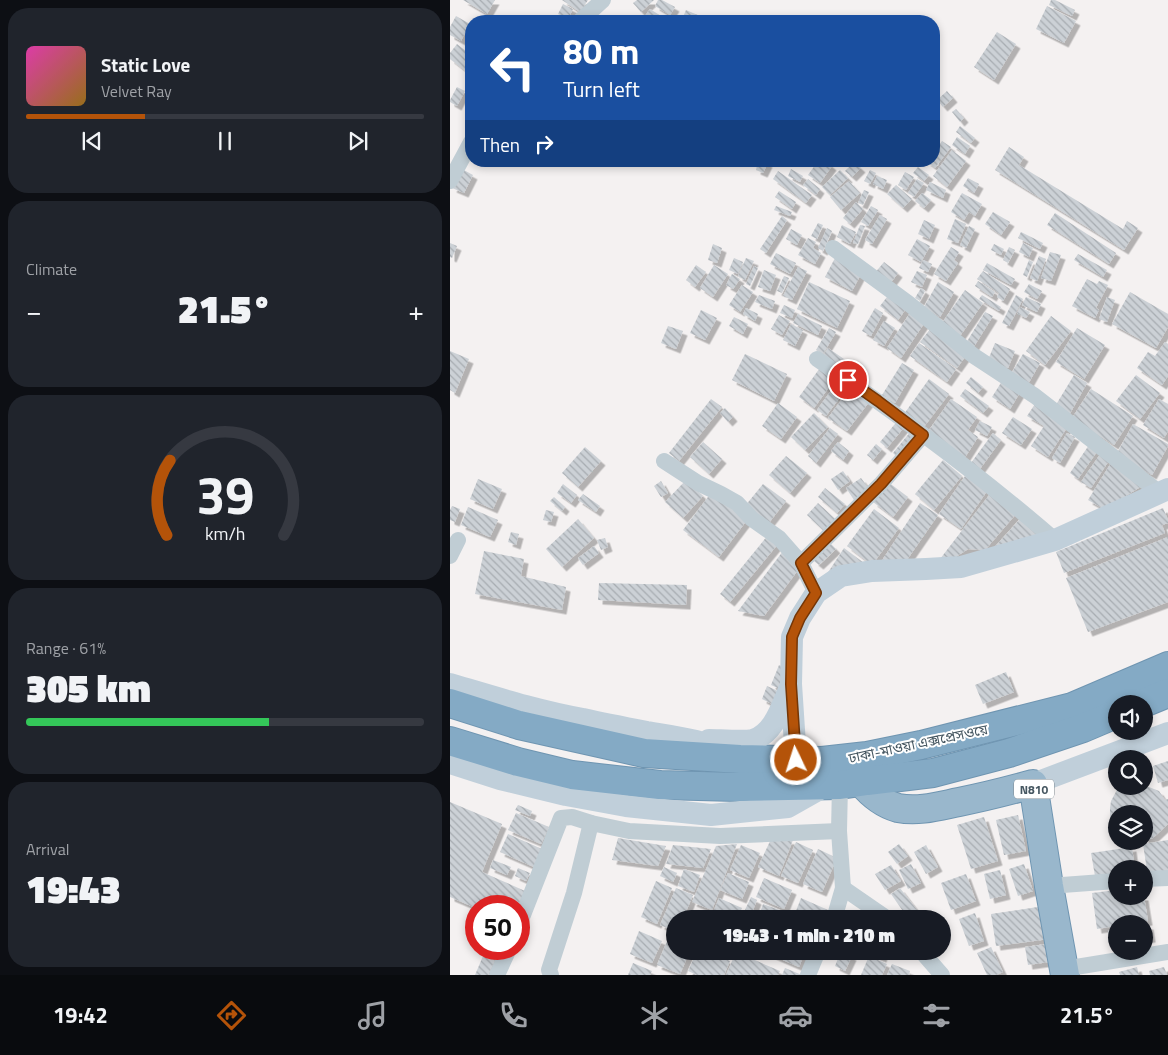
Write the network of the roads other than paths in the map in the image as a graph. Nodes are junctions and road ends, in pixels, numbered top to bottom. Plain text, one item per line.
1 (603, 0) edge
2 (587, 15) edge
3 (465, 152) edge
4 (451, 177) edge
5 (833, 248) dead end
6 (817, 359) dead end
7 (923, 435) junction
8 (664, 461) dead end
9 (1164, 491) edge
10 (458, 540) dead end
11 (1055, 540) junction
12 (450, 556) edge
13 (801, 563) junction
14 (816, 593) junction
15 (1168, 666) edge
16 (450, 684) edge
17 (791, 684) junction
18 (1168, 692) edge
19 (1126, 695) edge
20 (1153, 699) edge
21 (1108, 702) edge
22 (450, 703) edge
23 (1108, 708) edge
24 (1168, 733) edge
25 (688, 738) junction
26 (450, 741) edge
27 (740, 759) junction
28 (796, 760) junction
29 (450, 763) edge
30 (843, 784) junction
31 (1033, 784) junction
32 (591, 823) junction
33 (839, 831) junction
34 (1168, 878) edge
35 (1153, 879) edge
36 (1108, 882) edge
37 (1049, 886) junction
38 (843, 888) junction
39 (530, 897) edge
40 (837, 910) edge
41 (875, 910) edge
42 (1168, 952) edge
43 (504, 960) edge
44 (814, 960) edge
45 (929, 960) edge
46 (1065, 972) edge
47 (497, 975) edge
48 (551, 975) edge
49 (808, 975) edge
50 (942, 975) edge

1 - 2 street
3 - 4 street
5 - 9 street
6 - 7 street
7 - 11 street
7 - 13 street
8 - 13 street
9 - 11 main road
10 - 12 street
11 - 14 main road
13 - 14 street
14 - 17 main road
15 - 19 highway
16 - 25 main road
17 - 25 main road
17 - 28 main road
18 - 20 highway
21 - 28 highway, ঢাকা-মাওয়া এক্সপ্রেসওয়ে
22 - 27 highway, ঢাকা-মাওয়া এক্সপ্রেসওয়ে
23 - 30 highway, ঢাকা-মাওয়া এক্সপ্রেসওয়ে
24 - 31 main road
25 - 27 main road
26 - 30 highway, ঢাকা-মাওয়া এক্সপ্রেসওয়ে
27 - 28 highway, ঢাকা-মাওয়া এক্সপ্রেসওয়ে
29 - 30 main road
30 - 31 highway, N810
30 - 33 street
31 - 37 highway, N810
32 - 33 street
32 - 39 street
32 - 48 street
33 - 38 street
34 - 35 street
36 - 37 street
37 - 46 highway, N810
38 - 40 street
38 - 41 street
42 - 46 street
43 - 47 street
44 - 49 street
45 - 50 street

